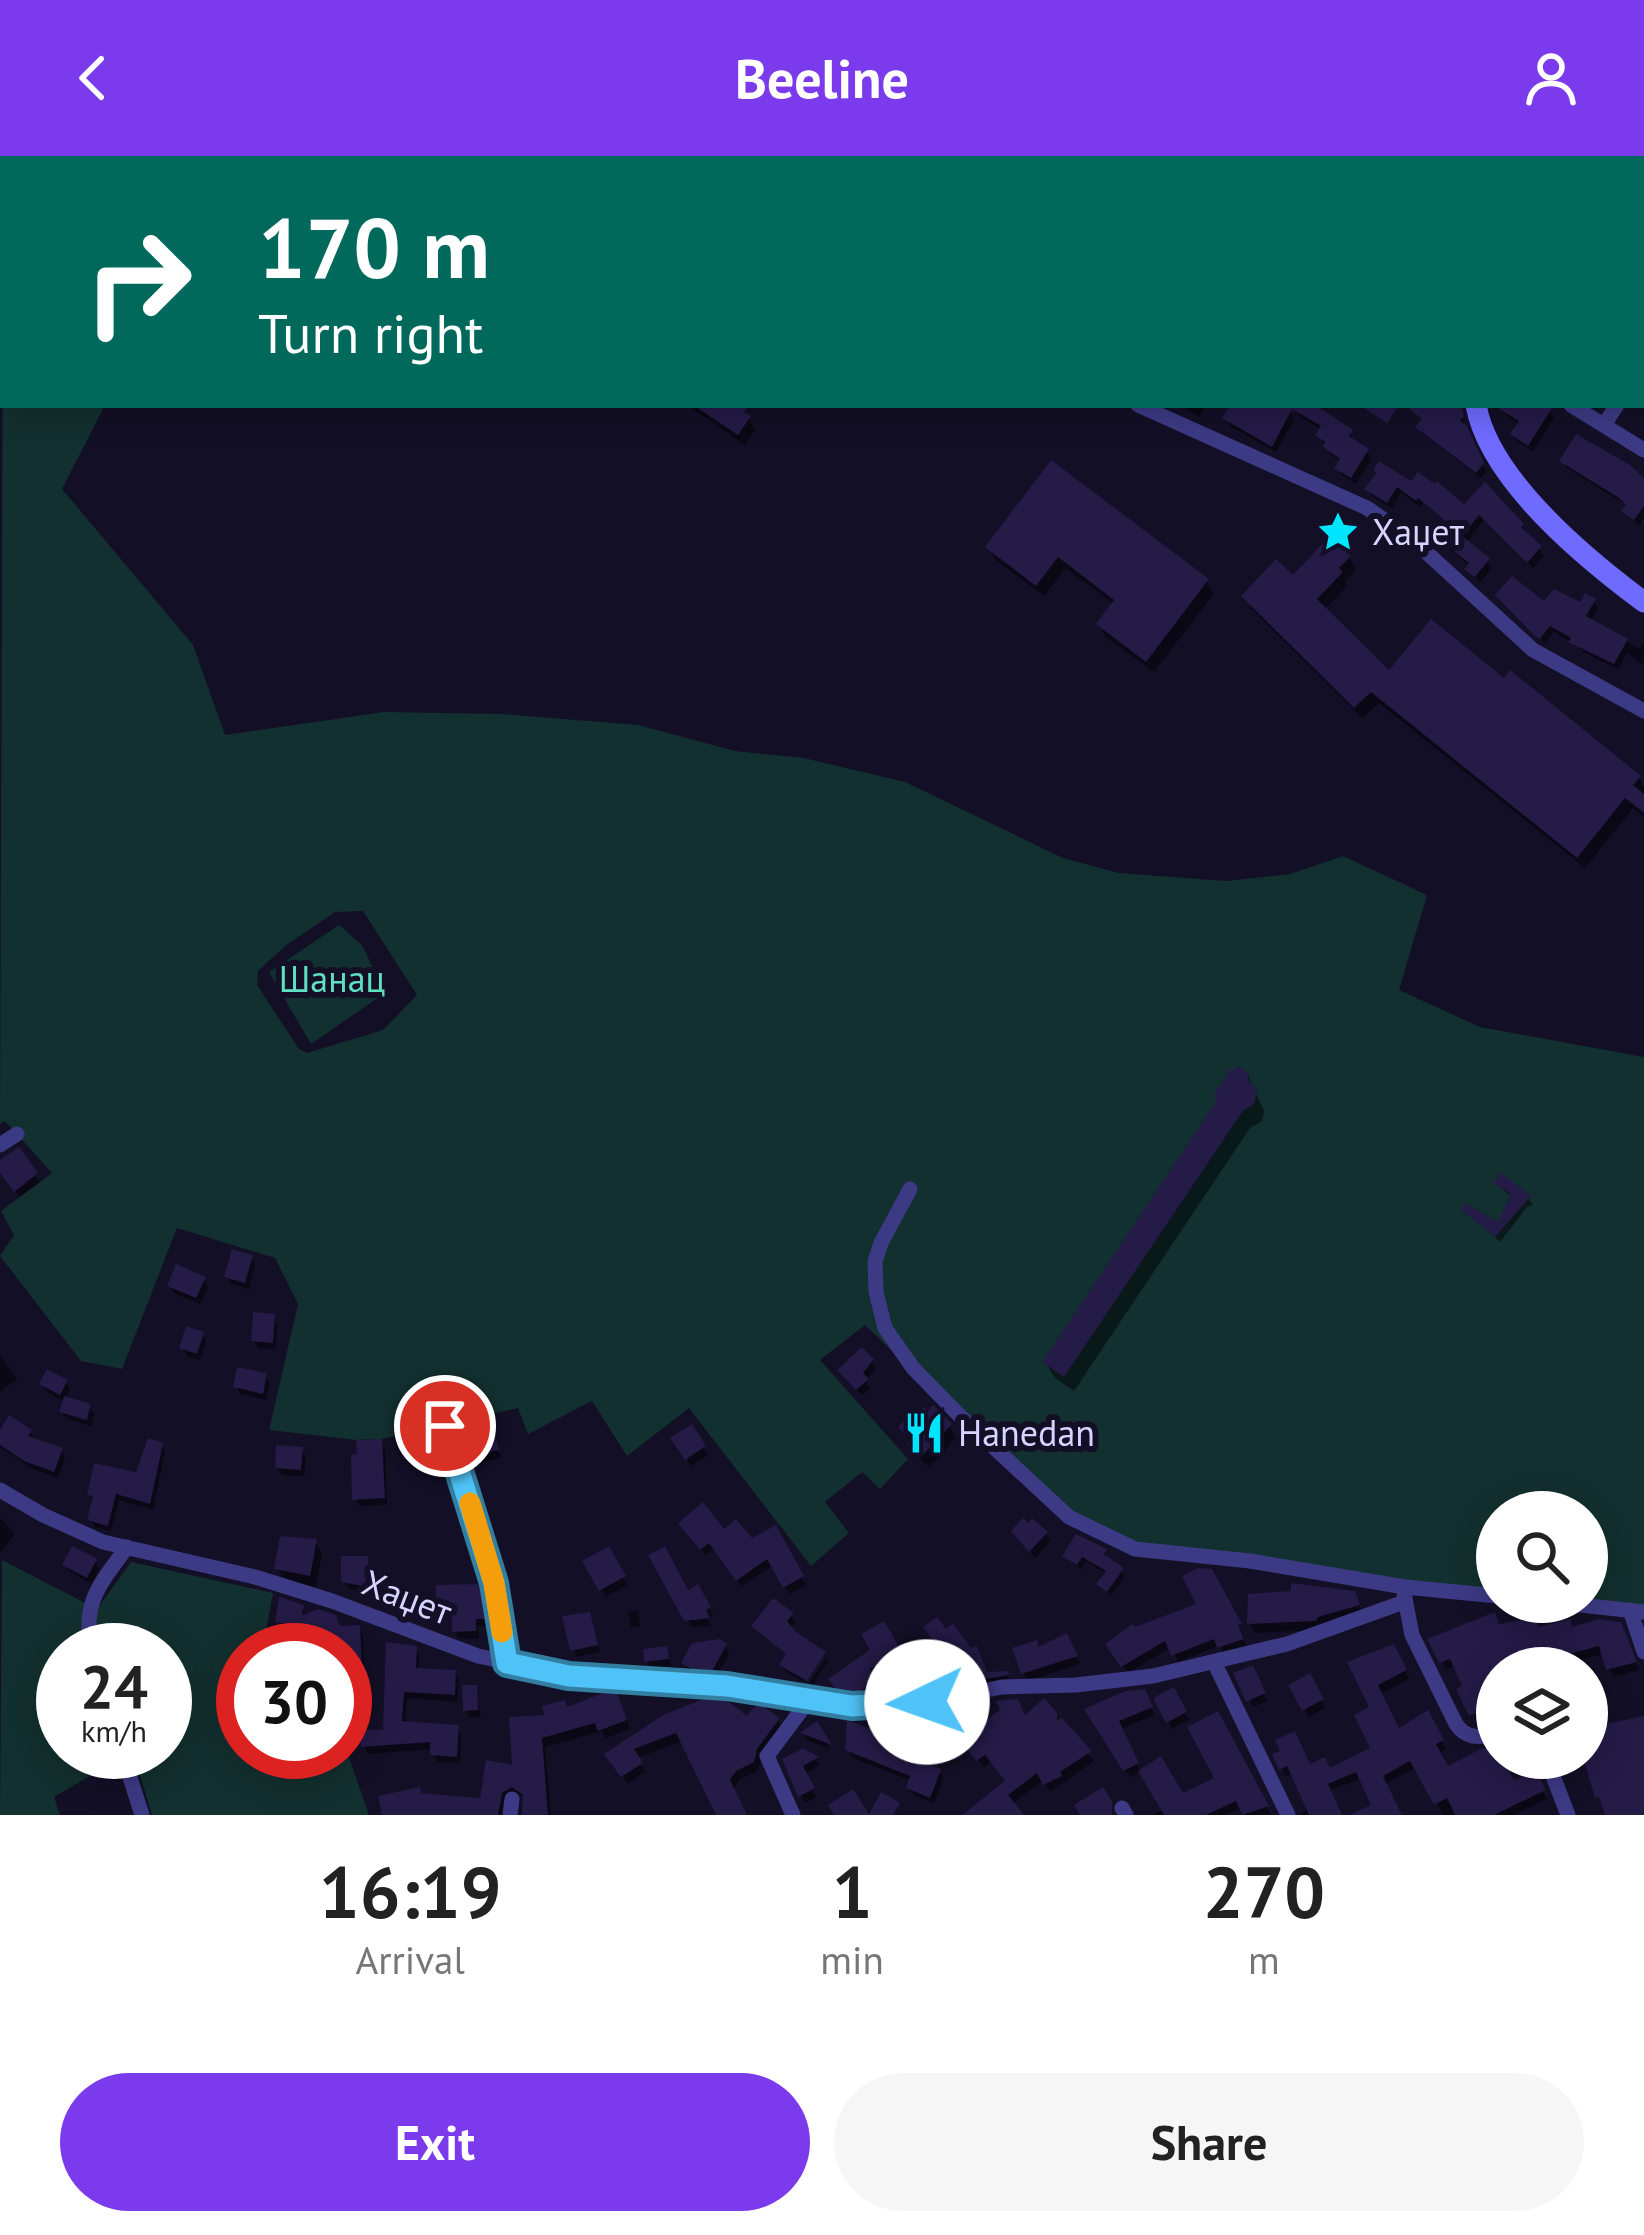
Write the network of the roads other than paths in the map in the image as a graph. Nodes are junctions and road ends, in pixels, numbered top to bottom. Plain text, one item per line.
1 (1145, 408) edge
2 (1478, 408) edge
3 (1575, 408) edge
4 (1614, 408) edge
5 (1604, 425) junction
6 (1644, 450) edge
7 (1644, 602) edge
8 (1644, 711) edge
9 (16, 1134) dead end
10 (0, 1145) edge
11 (910, 1189) dead end
12 (445, 1426) dead end
13 (0, 1490) edge
14 (127, 1547) junction
15 (1404, 1594) junction
16 (1476, 1596) edge
17 (1637, 1611) edge
18 (86, 1623) edge
19 (1644, 1652) edge
20 (1214, 1662) junction
21 (507, 1663) junction
22 (809, 1700) junction
23 (1476, 1737) edge
24 (131, 1779) edge
25 (1554, 1779) edge
26 (141, 1810) edge
27 (1280, 1812) edge
28 (793, 1815) edge
29 (1568, 1815) edge

1 - 8 street
2 - 7 street
3 - 5 street
4 - 5 street
5 - 6 street
9 - 10 street
11 - 15 street, Хаџет
12 - 21 street
13 - 14 street, Хаџет
14 - 18 street
14 - 21 street, Хаџет
15 - 16 street, Хаџет
15 - 20 street, Хаџет
15 - 23 street
17 - 19 street
20 - 22 street, Хаџет
20 - 27 street
21 - 22 street, Хаџет
22 - 28 street
24 - 26 street
25 - 29 street

